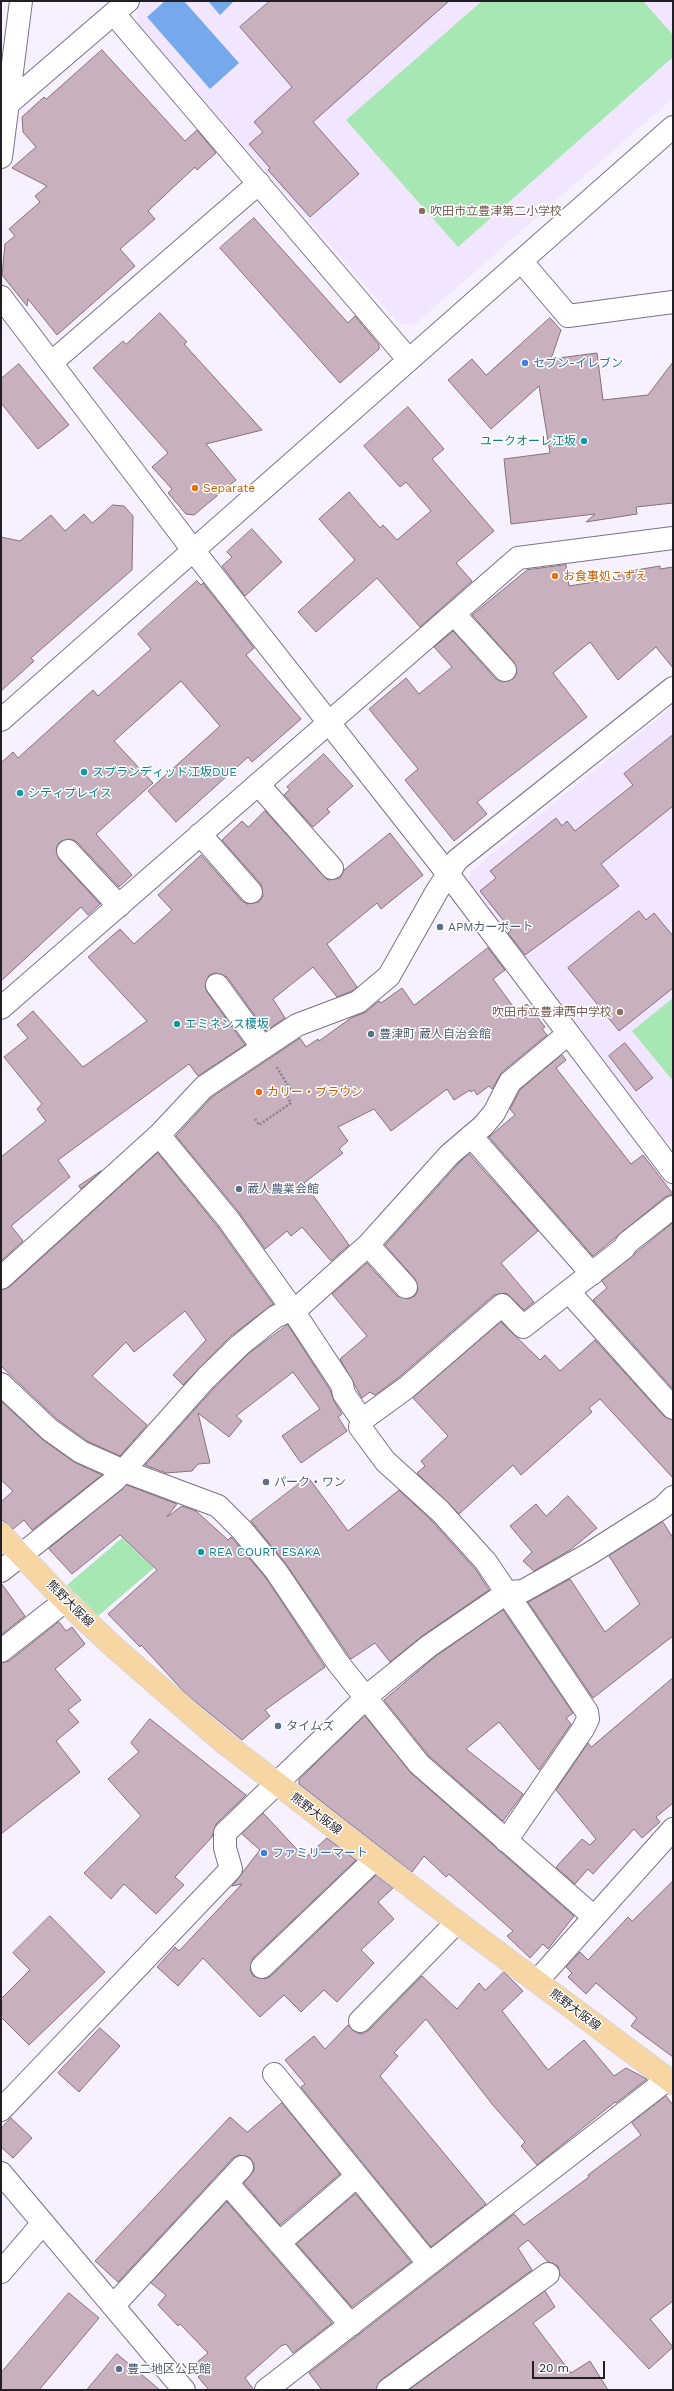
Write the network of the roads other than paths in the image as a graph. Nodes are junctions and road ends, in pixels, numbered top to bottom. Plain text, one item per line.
1 (21, 1) edge
2 (121, 7) edge
3 (8, 104) junction
4 (673, 127) edge
5 (1, 157) edge
6 (259, 183) junction
7 (522, 262) junction
8 (1, 297) edge
9 (673, 302) edge
10 (408, 360) junction
11 (51, 363) junction
12 (673, 538) edge
13 (193, 550) junction
14 (454, 614) junction
15 (505, 670) dead end
16 (673, 688) edge
17 (1, 720) edge
18 (328, 723) junction
19 (258, 784) junction
20 (200, 834) junction
21 (68, 851) dead end
22 (332, 868) dead end
23 (448, 874) junction
24 (251, 892) dead end
25 (119, 906) junction
26 (217, 985) dead end
27 (1, 1008) edge
28 (568, 1034) junction
29 (263, 1048) junction
30 (159, 1135) junction
31 (471, 1136) junction
32 (673, 1172) edge
33 (673, 1207) edge
34 (368, 1245) junction
35 (592, 1274) junction
36 (1, 1278) edge
37 (406, 1287) dead end
38 (569, 1292) junction
39 (291, 1310) junction
40 (1, 1384) edge
41 (673, 1408) edge
42 (362, 1420) junction
43 (124, 1472) junction
44 (673, 1497) edge
45 (1, 1534) edge
46 (22, 1555) junction
47 (1, 1571) edge
48 (508, 1592) junction
49 (65, 1601) junction
50 (1, 1651) edge
51 (366, 1699) junction
52 (276, 1784) junction
53 (673, 1829) edge
54 (506, 1841) junction
55 (375, 1859) junction
56 (594, 1917) junction
57 (457, 1922) junction
58 (262, 1967) dead end
59 (537, 1981) junction
60 (360, 2022) dead end
61 (274, 2074) dead end
62 (670, 2081) edge
63 (1, 2110) edge
64 (242, 2167) dead end
65 (1, 2173) edge
66 (357, 2176) junction
67 (227, 2184) junction
68 (43, 2223) junction
69 (279, 2243) junction
70 (428, 2264) junction
71 (1, 2272) edge
72 (548, 2274) dead end
73 (113, 2306) junction
74 (351, 2325) junction
75 (184, 2390) edge
76 (266, 2390) edge
77 (388, 2390) edge

1 - 3 street
2 - 3 street
2 - 6 street
3 - 5 street
4 - 7 street
6 - 10 street
6 - 11 street
7 - 9 street
7 - 10 street
8 - 11 street
10 - 13 street
11 - 13 street
12 - 14 street
13 - 17 street
13 - 18 street
14 - 15 street
14 - 18 street
16 - 23 street
18 - 19 street
18 - 23 street
19 - 20 street
19 - 22 street
20 - 24 street
20 - 25 street
21 - 25 street
23 - 28 street
23 - 29 street
25 - 27 street
26 - 29 street
28 - 31 street
28 - 32 street
29 - 30 street
30 - 36 street
30 - 39 street
31 - 34 street
31 - 35 street
33 - 35 street
34 - 37 street
34 - 39 street
35 - 38 street
38 - 41 street
38 - 42 street
39 - 42 street
39 - 43 street
40 - 43 street
42 - 48 street
43 - 46 street
43 - 51 street
44 - 48 street
45 - 46 main road, 熊野大阪線
46 - 47 street
46 - 49 main road, 熊野大阪線
48 - 51 street
48 - 54 street
49 - 50 street
49 - 52 main road, 熊野大阪線
51 - 52 street
51 - 54 street
52 - 55 main road, 熊野大阪線
52 - 63 street
53 - 56 street
54 - 56 street
55 - 57 main road, 熊野大阪線
55 - 58 street
56 - 59 street
57 - 59 main road, 熊野大阪線
57 - 60 street
59 - 62 main road, 熊野大阪線
61 - 66 street
62 - 70 street
64 - 67 street
65 - 68 street
66 - 69 street
66 - 70 street
67 - 69 street
67 - 73 street
68 - 71 street
68 - 73 street
69 - 74 street
70 - 74 street
72 - 77 street
73 - 75 street
74 - 76 street

